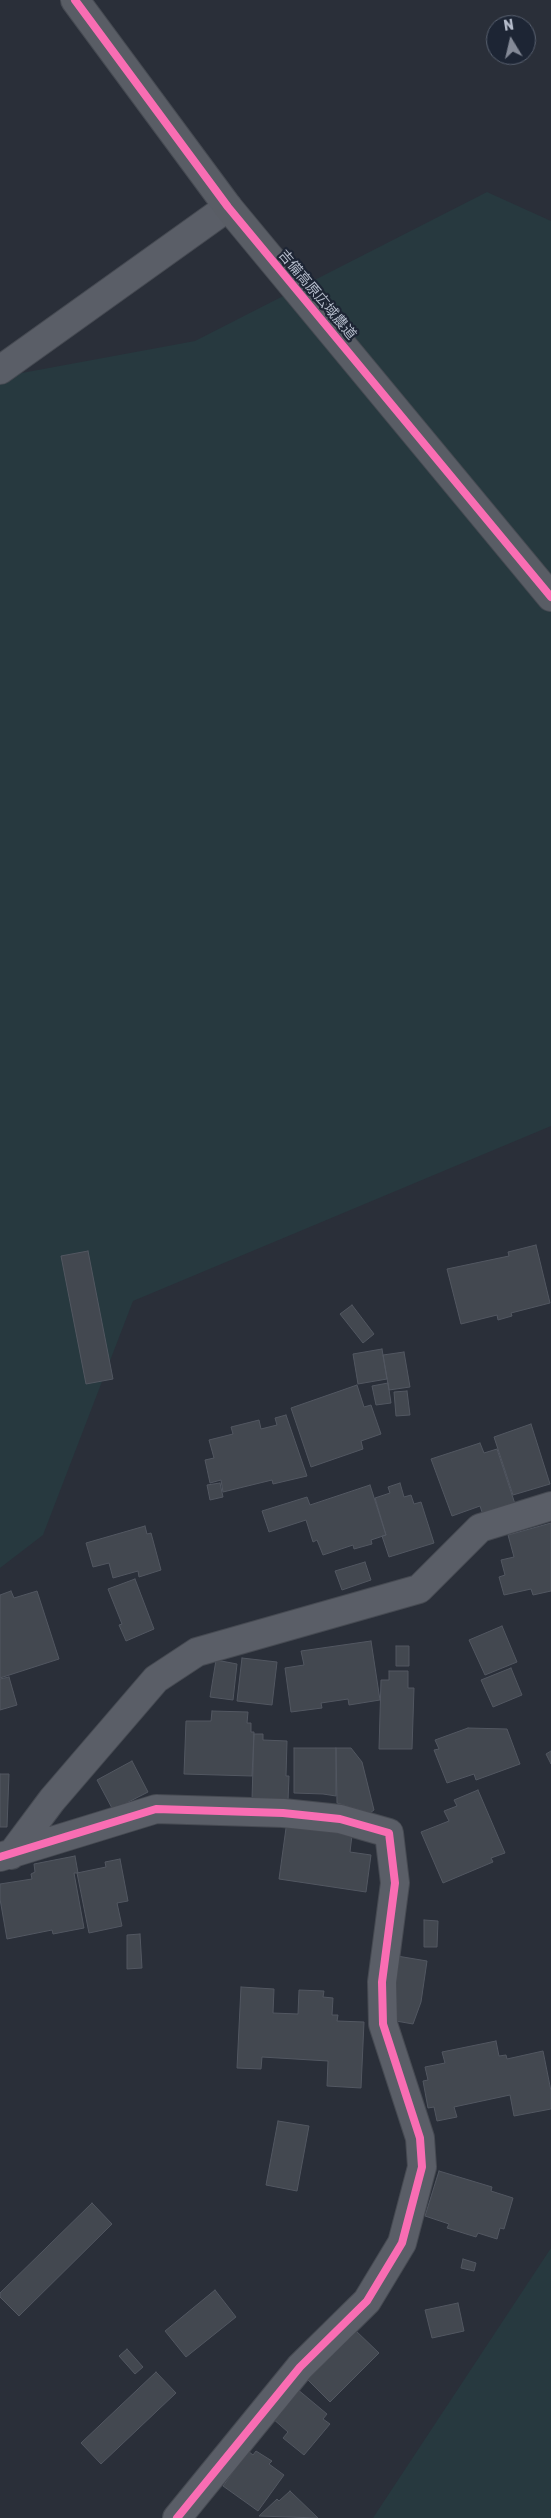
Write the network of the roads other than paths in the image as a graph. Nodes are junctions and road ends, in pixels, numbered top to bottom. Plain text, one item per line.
1 (75, 0) edge
2 (228, 207) junction
3 (0, 370) edge
4 (551, 597) edge
5 (551, 1506) edge
6 (6, 1856) edge
7 (177, 2518) edge

1 - 2 street, 吉備高原広域農道
2 - 3 street
2 - 4 street, 吉備高原広域農道
5 - 6 street
6 - 7 street

